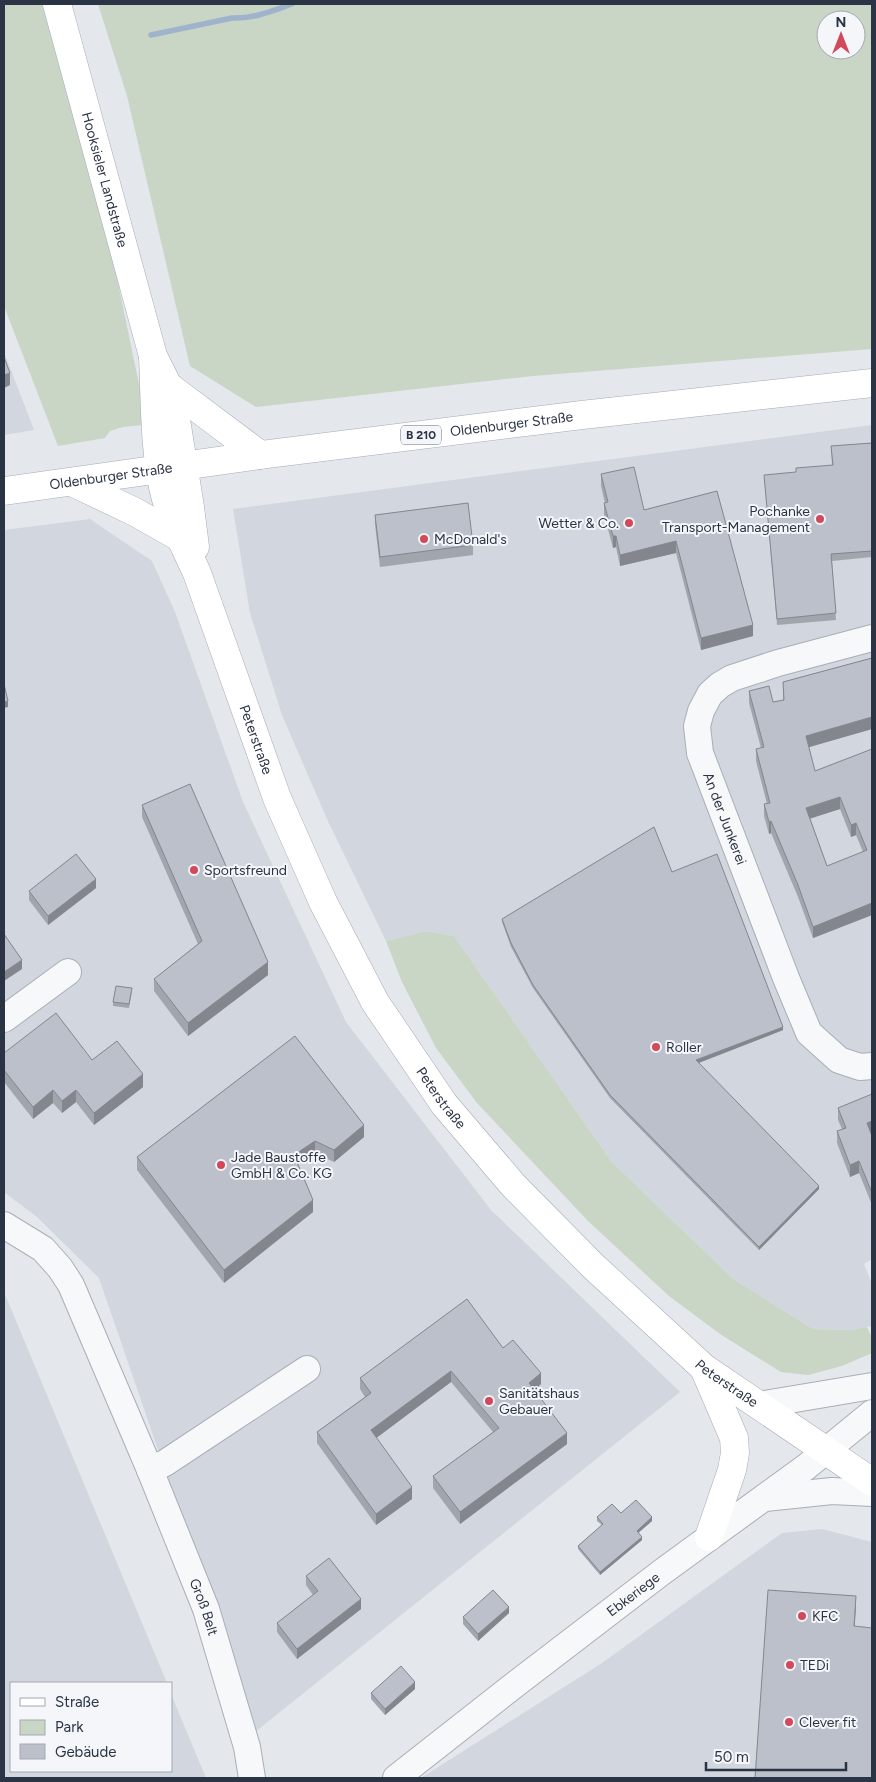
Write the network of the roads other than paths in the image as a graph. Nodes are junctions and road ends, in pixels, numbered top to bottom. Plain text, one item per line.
1 (57, 4) edge
2 (153, 356) junction
3 (872, 383) edge
4 (168, 386) junction
5 (260, 455) junction
6 (172, 467) junction
7 (72, 482) junction
8 (4, 491) edge
9 (181, 538) junction
10 (197, 574) junction
11 (872, 638) edge
12 (68, 972) dead end
13 (4, 1018) edge
14 (872, 1066) edge
15 (4, 1225) edge
16 (307, 1368) dead end
17 (704, 1368) junction
18 (872, 1386) edge
19 (759, 1405) junction
20 (872, 1413) edge
21 (826, 1451) junction
22 (150, 1470) junction
23 (872, 1482) edge
24 (872, 1493) edge
25 (764, 1498) junction
26 (710, 1537) junction
27 (247, 1747) junction
28 (252, 1778) edge
29 (265, 1778) edge
30 (396, 1778) edge

1 - 2 main road, Hooksieler Landstraße
2 - 4 main road, Hooksieler Landstraße
2 - 6 main road, Hooksieler Landstraße
3 - 5 main road, Oldenburger Straße / B 210
4 - 5 main road
4 - 6 main road, Hooksieler Landstraße
5 - 6 main road, Oldenburger Straße / B 210
6 - 7 main road, Oldenburger Straße / B 210
6 - 9 main road, Peterstraße
6 - 10 main road, Peterstraße
7 - 8 main road, Oldenburger Straße / B 210
7 - 9 main road
9 - 10 main road, Peterstraße
10 - 17 main road, Peterstraße
11 - 14 street, An der Junkerei
12 - 13 street
15 - 22 street, Groß Belt
16 - 22 street
17 - 19 main road, Peterstraße
17 - 26 main road
18 - 19 street
19 - 21 main road, Peterstraße
20 - 21 street, Ebkeriege
21 - 23 main road, Peterstraße
21 - 25 street, Ebkeriege
22 - 27 street, Groß Belt
24 - 25 street
25 - 26 street, Ebkeriege
26 - 30 street, Ebkeriege
27 - 28 street, Groß Belt
27 - 29 street, Groß Belt

